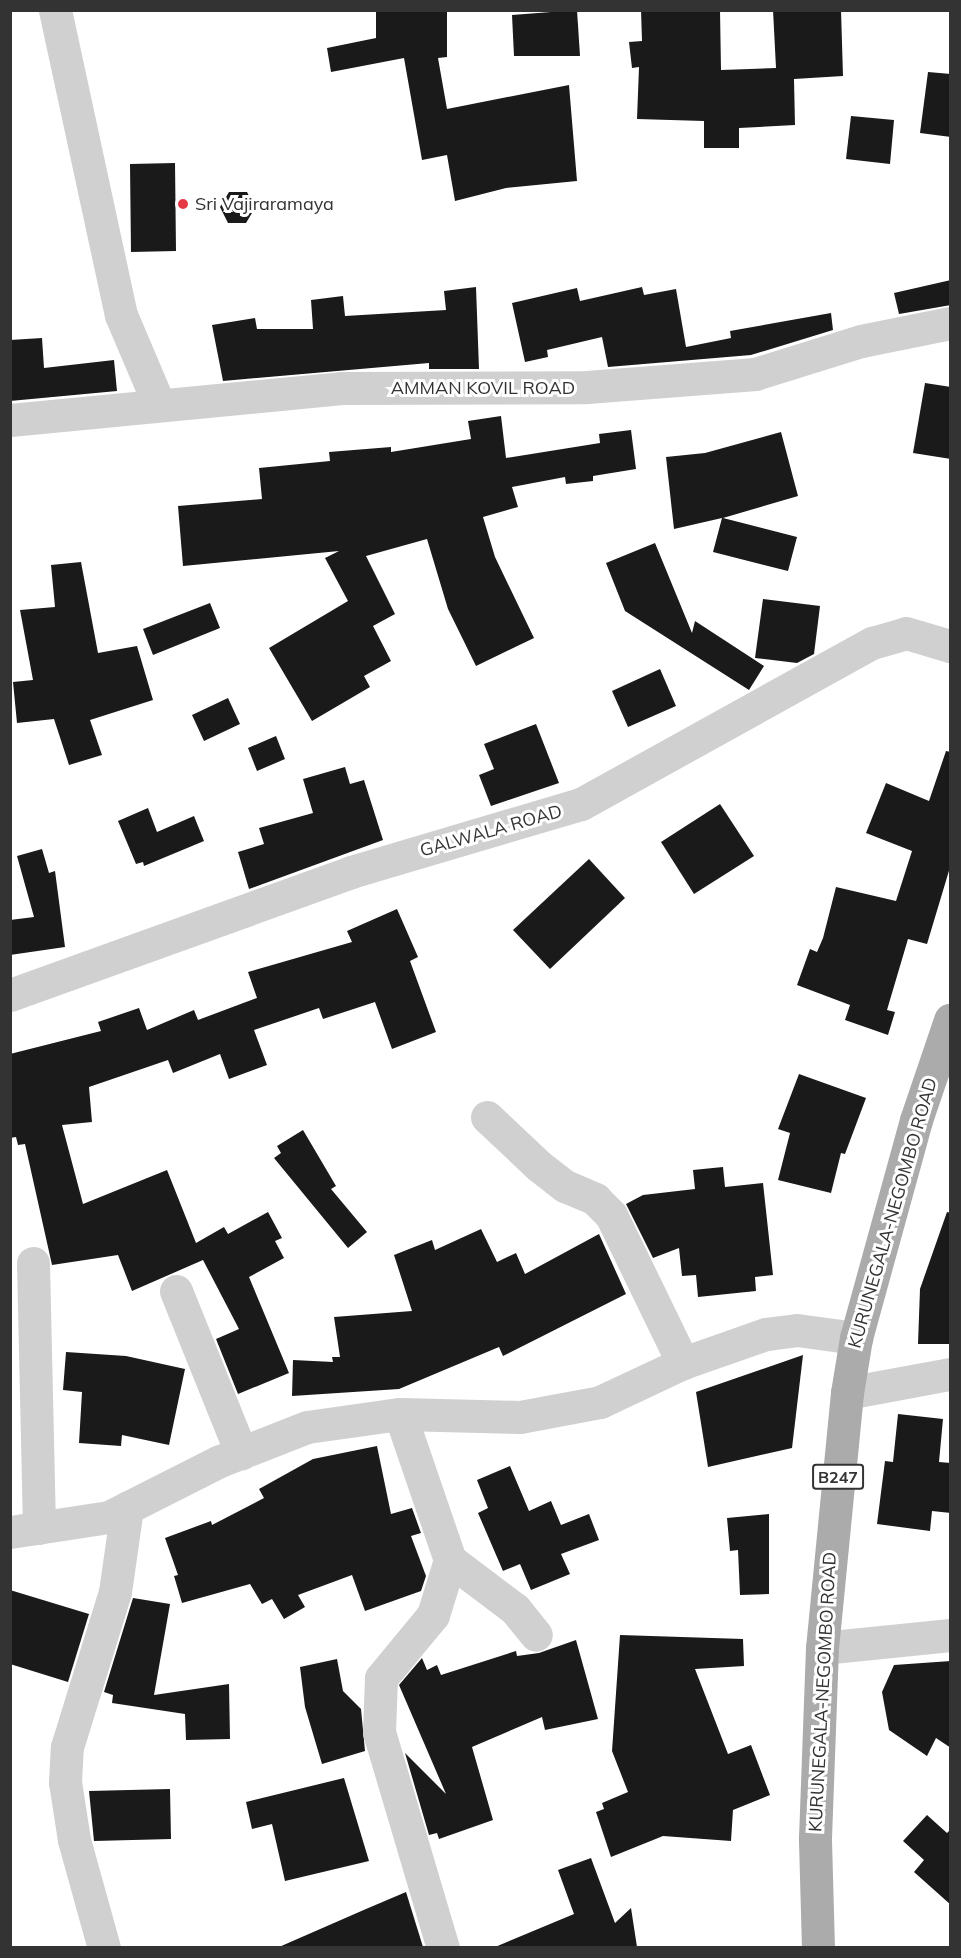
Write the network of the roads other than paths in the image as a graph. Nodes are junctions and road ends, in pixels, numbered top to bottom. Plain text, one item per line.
1 (54, 10) edge
2 (951, 322) edge
3 (158, 402) junction
4 (10, 420) edge
5 (951, 646) edge
6 (10, 995) edge
7 (951, 1020) edge
8 (487, 1117) dead end
9 (33, 1263) dead end
10 (176, 1290) dead end
11 (856, 1338) junction
12 (683, 1363) junction
13 (951, 1374) edge
14 (847, 1393) junction
15 (400, 1414) junction
16 (241, 1453) junction
17 (127, 1508) junction
18 (25, 1530) edge
19 (450, 1560) junction
20 (536, 1635) dead end
21 (951, 1635) edge
22 (822, 1648) junction
23 (104, 1947) edge
24 (443, 1947) edge
25 (818, 1947) edge

1 - 3 street
2 - 3 street, AMMAN KOVIL ROAD
3 - 4 street, AMMAN KOVIL ROAD
5 - 6 street, GALWALA ROAD
7 - 11 main road, KURUNEGALA-NEGOMBO ROAD / B247
8 - 12 street
9 - 18 street
10 - 16 street
11 - 12 street
11 - 14 main road, KURUNEGALA-NEGOMBO ROAD / B247
12 - 15 street
13 - 14 street
14 - 22 main road, KURUNEGALA-NEGOMBO ROAD / B247
15 - 16 street
15 - 19 street
16 - 17 street
17 - 18 street
17 - 23 street
19 - 20 street
19 - 24 street
21 - 22 street
22 - 25 main road, KURUNEGALA-NEGOMBO ROAD / B247

